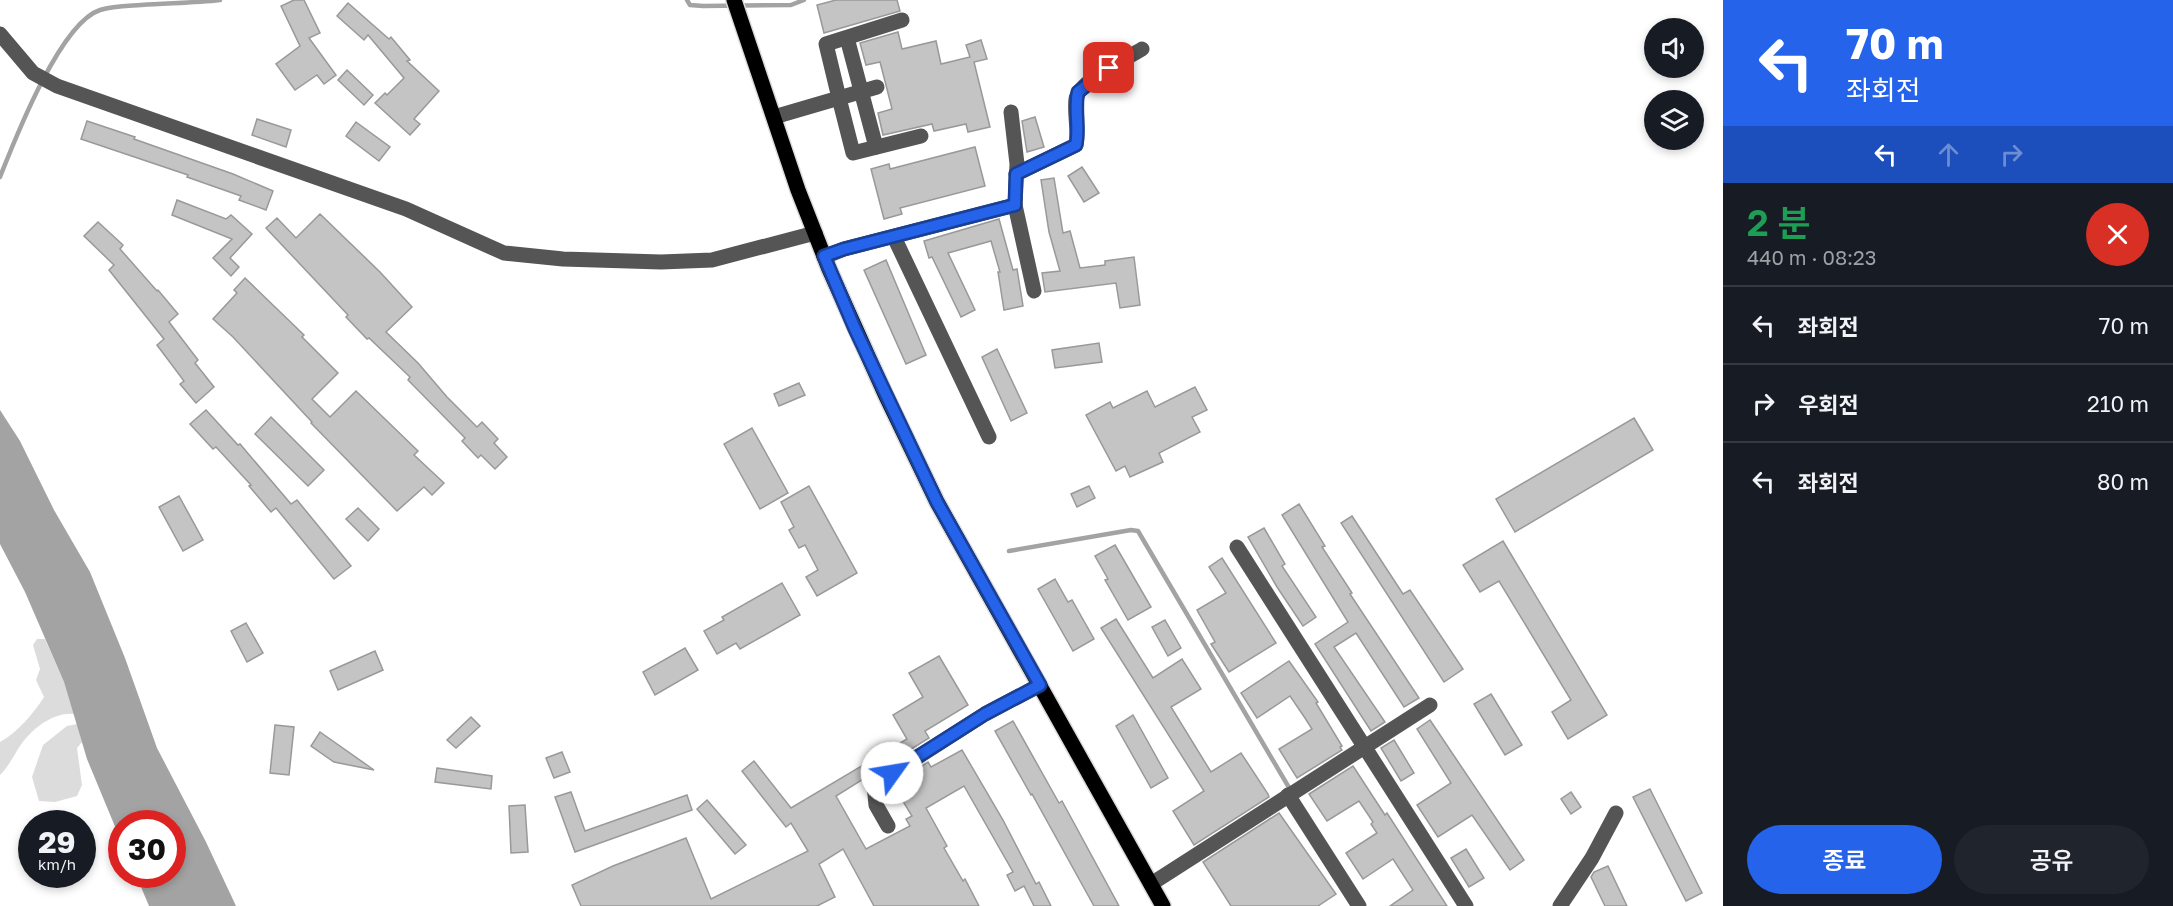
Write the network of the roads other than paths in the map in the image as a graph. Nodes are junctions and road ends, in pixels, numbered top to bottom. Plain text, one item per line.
1 (734, 0) edge
2 (902, 21) dead end
3 (0, 34) edge
4 (847, 38) junction
5 (1142, 49) dead end
6 (877, 87) dead end
7 (861, 92) junction
8 (839, 98) junction
9 (1011, 112) dead end
10 (774, 117) junction
11 (921, 135) dead end
12 (876, 147) junction
13 (1016, 174) junction
14 (1015, 205) junction
15 (815, 233) junction
16 (894, 237) junction
17 (824, 256) junction
18 (1034, 291) dead end
19 (989, 437) dead end
20 (1237, 547) dead end
21 (1040, 685) junction
22 (1430, 705) dead end
23 (1364, 746) junction
24 (1288, 795) junction
25 (1616, 813) dead end
26 (888, 826) dead end
27 (1151, 884) junction
28 (1163, 906) edge
29 (1359, 906) edge
30 (1466, 906) edge
31 (1560, 906) edge

1 - 10 main road
2 - 4 street
3 - 15 street
4 - 7 street
4 - 8 street
5 - 13 street
6 - 7 street
7 - 8 street
7 - 12 street
8 - 10 street
8 - 12 street
9 - 13 street
10 - 15 main road
11 - 12 street
13 - 14 street
14 - 16 street
14 - 18 street
15 - 17 main road
16 - 17 street
16 - 19 street
17 - 21 main road
20 - 23 street
21 - 26 street
21 - 27 main road
22 - 23 street
23 - 24 street
23 - 30 street
24 - 27 street
24 - 29 street
25 - 31 street
27 - 28 main road

